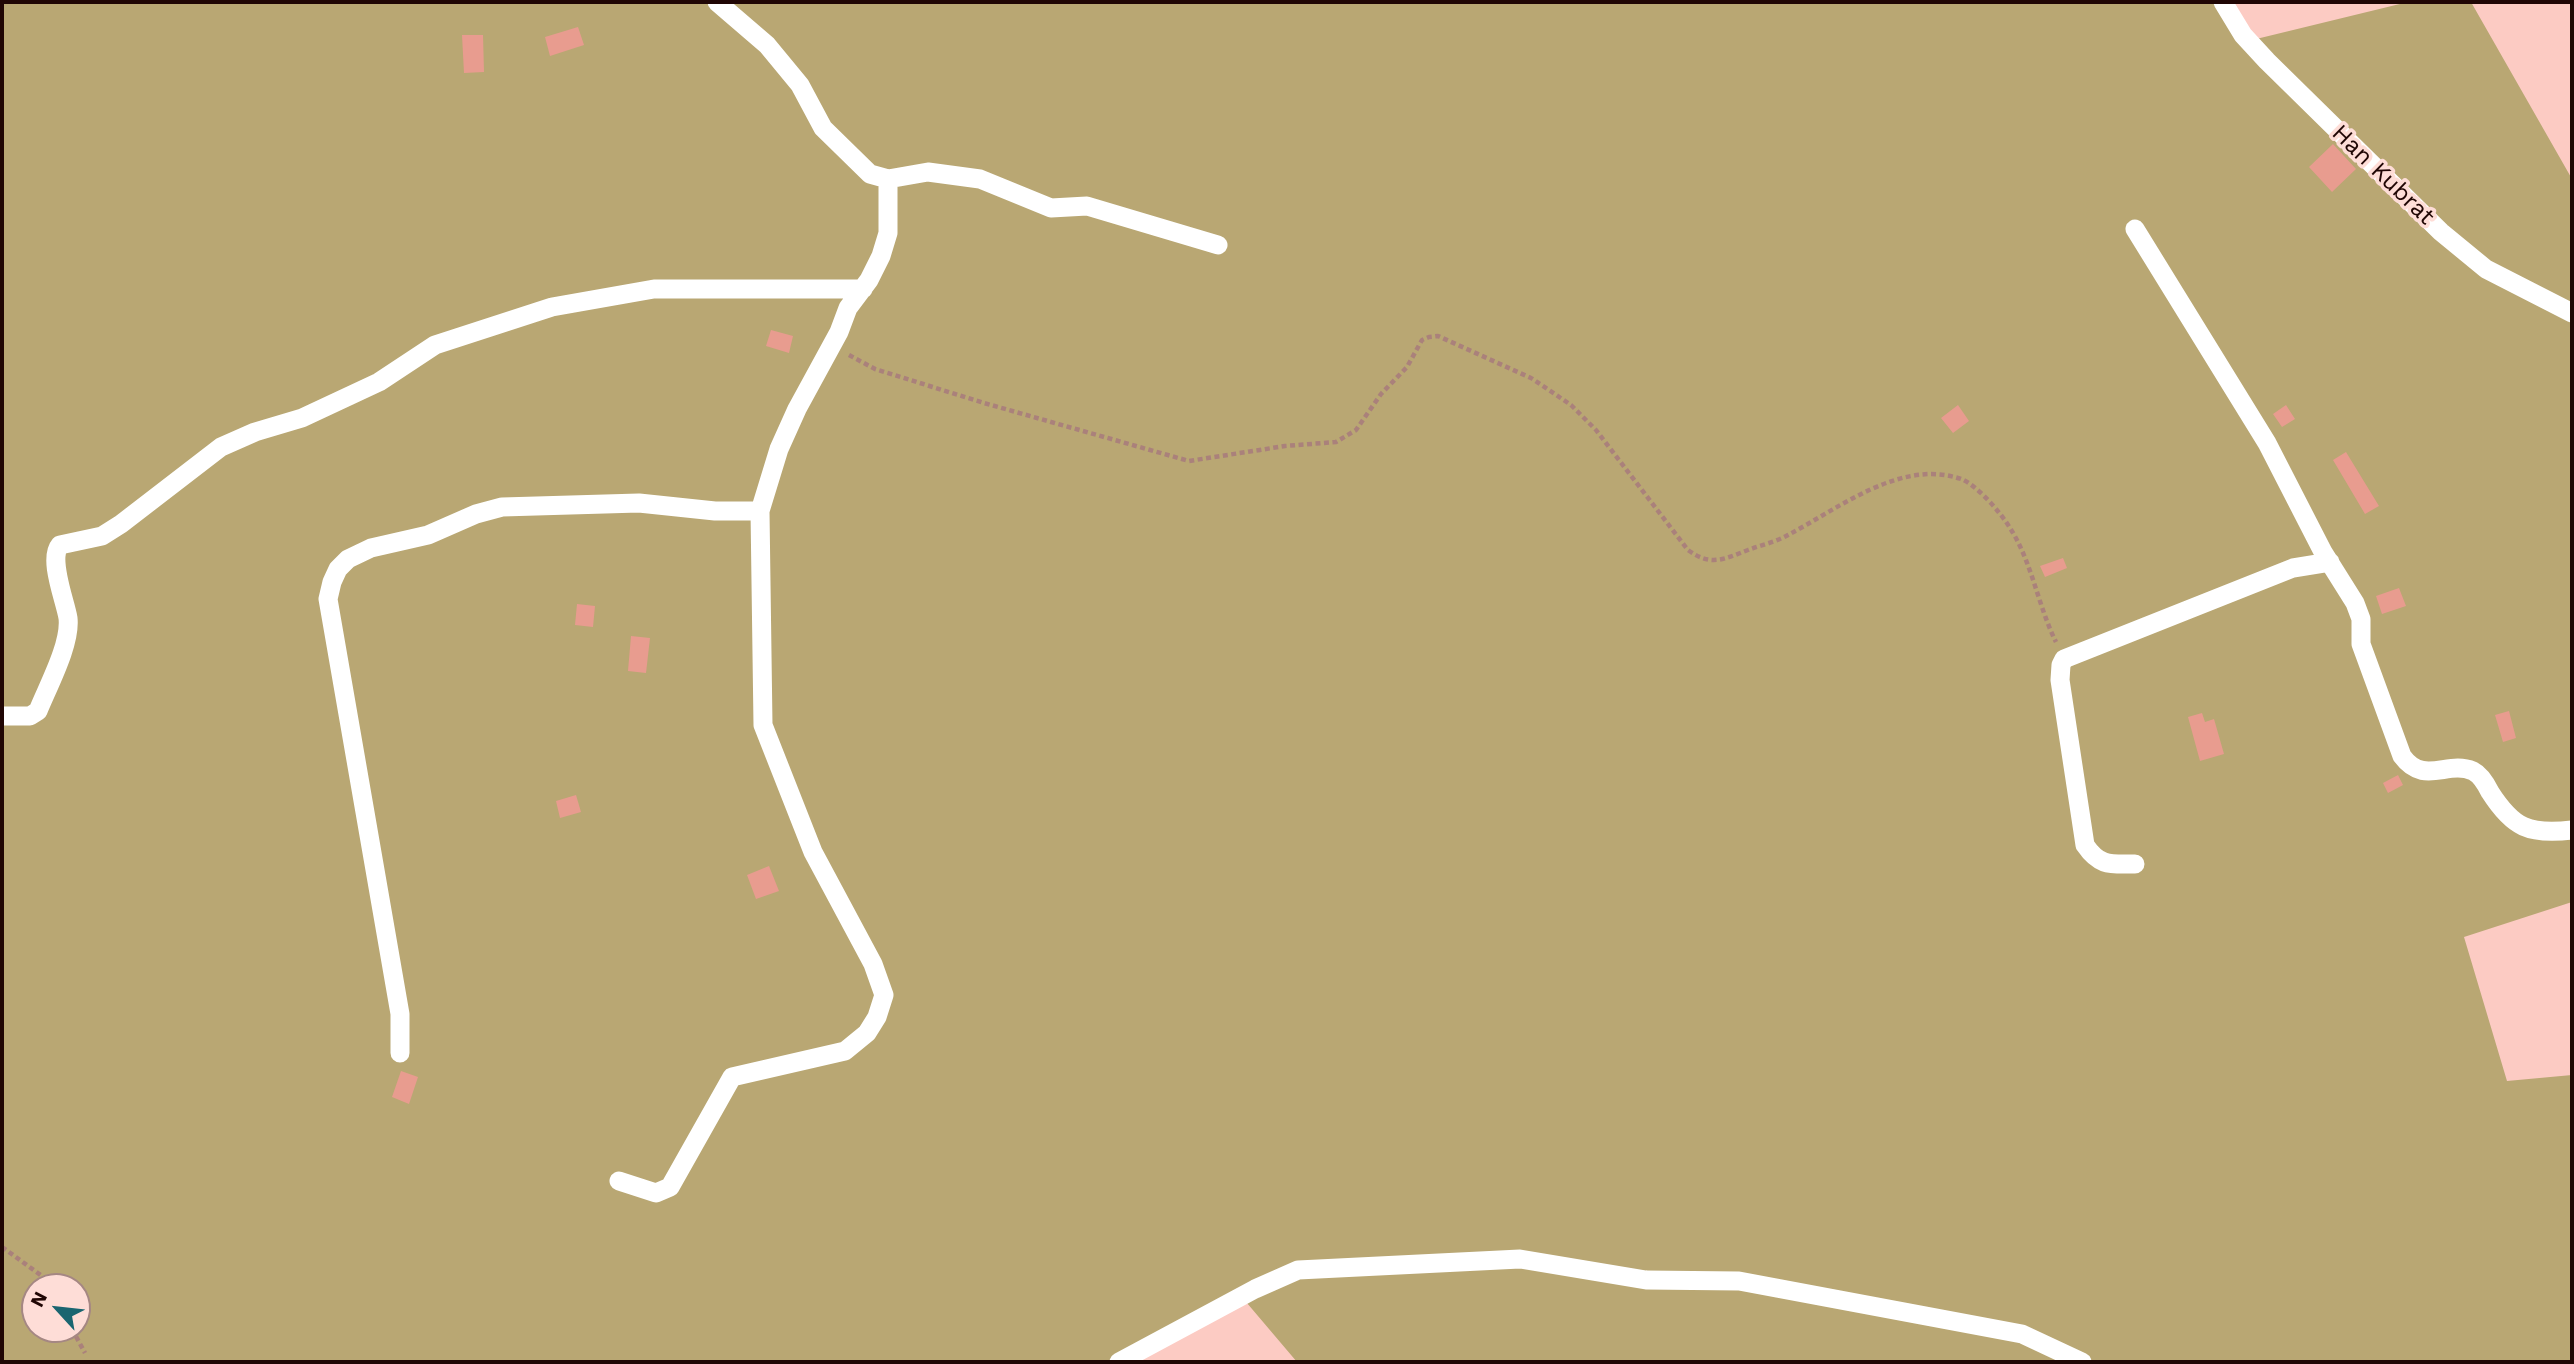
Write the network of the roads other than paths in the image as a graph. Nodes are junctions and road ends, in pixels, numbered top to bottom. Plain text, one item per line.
1 (717, 2) edge
2 (2223, 2) edge
3 (888, 179) junction
4 (2135, 229) dead end
5 (1218, 244) dead end
6 (863, 289) junction
7 (2572, 313) edge
8 (760, 511) junction
9 (2330, 562) junction
10 (2, 716) edge
11 (2572, 830) edge
12 (2135, 864) dead end
13 (400, 1053) dead end
14 (619, 1181) dead end
15 (1119, 1362) edge
16 (2082, 1362) edge

1 - 3 street
2 - 7 street, Han Kubrat
3 - 5 street
3 - 6 street
4 - 9 street
6 - 8 street
6 - 10 street
8 - 13 street
8 - 14 street
9 - 11 street
9 - 12 street
15 - 16 street

